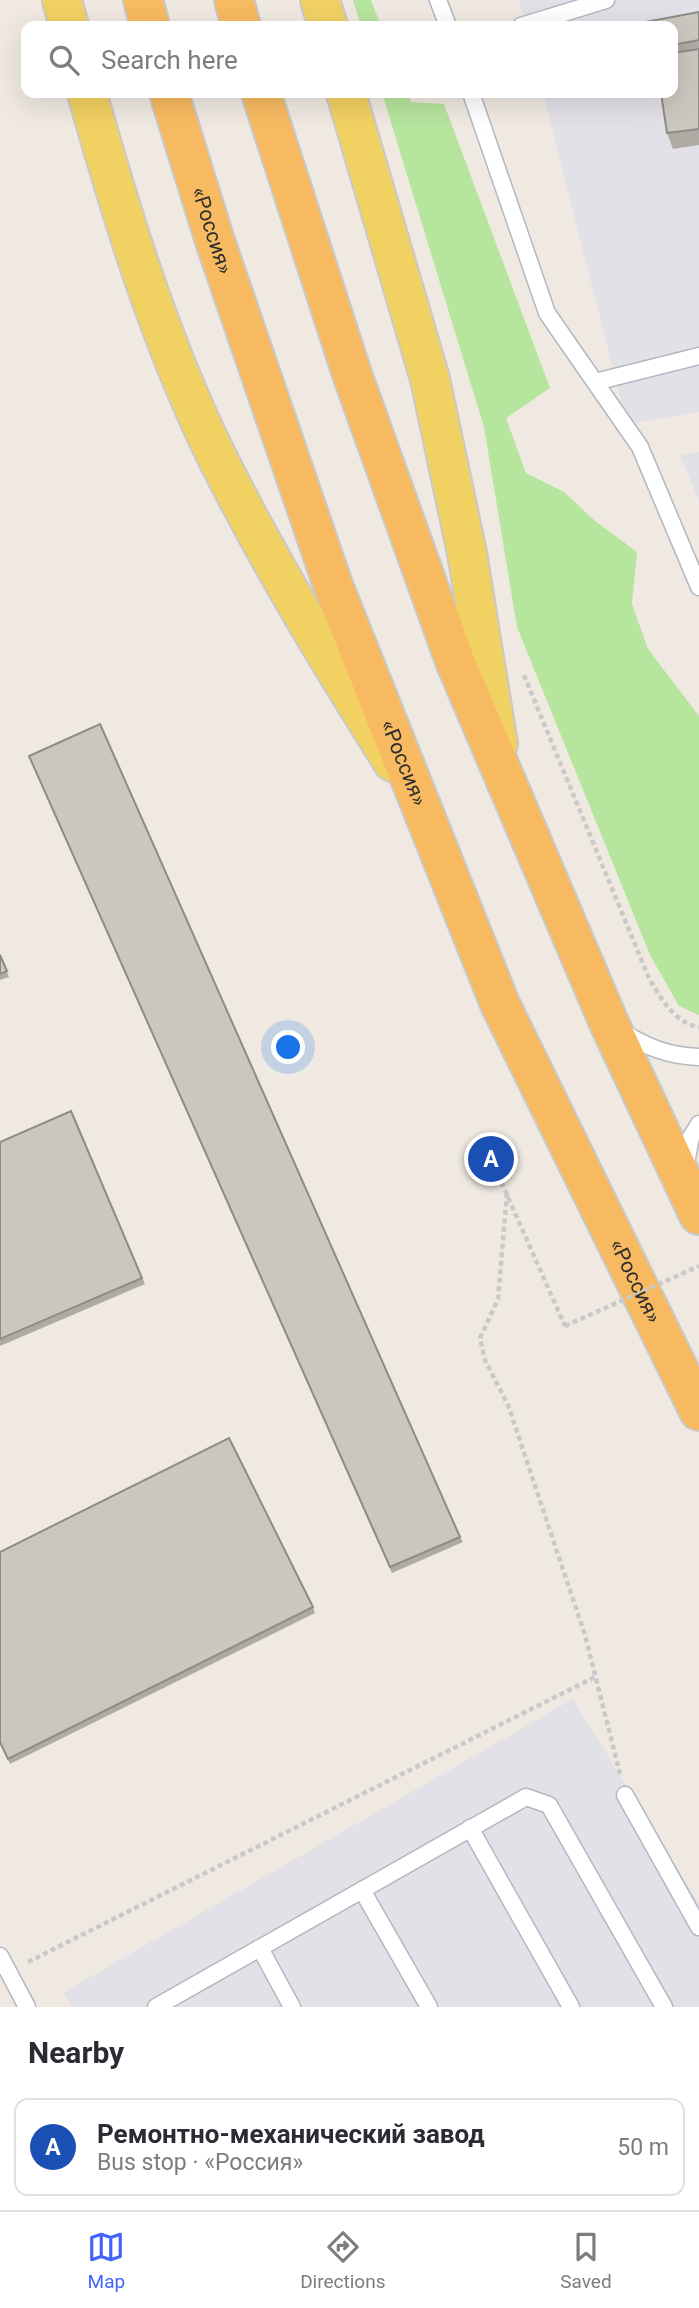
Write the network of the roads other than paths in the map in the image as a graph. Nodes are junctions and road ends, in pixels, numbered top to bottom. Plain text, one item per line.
1 (62, 0) edge
2 (143, 0) edge
3 (234, 0) edge
4 (320, 0) edge
5 (438, 0) edge
6 (606, 0) edge
7 (68, 21) edge
8 (149, 21) edge
9 (240, 21) edge
10 (326, 21) edge
11 (445, 21) edge
12 (537, 21) edge
13 (88, 98) edge
14 (171, 98) edge
15 (263, 98) edge
16 (347, 98) edge
17 (473, 98) edge
18 (699, 356) edge
19 (595, 382) junction
20 (699, 587) edge
21 (502, 774) junction
22 (420, 805) junction
23 (609, 1023) junction
24 (699, 1058) edge
25 (699, 1124) edge
26 (682, 1181) junction
27 (699, 1215) edge
28 (699, 1411) edge
29 (625, 1795) road end
30 (471, 1828) junction
31 (362, 1890) junction
32 (699, 1927) edge
33 (260, 1948) junction
34 (0, 1956) edge
35 (27, 2007) edge
36 (156, 2007) edge
37 (292, 2007) edge
38 (429, 2007) edge
39 (571, 2007) edge
40 (664, 2007) edge

1 - 7 main road
2 - 8 highway
3 - 9 highway
4 - 10 main road
5 - 11 lane
6 - 12 lane
13 - 22 main road
14 - 22 highway, «Россия»
15 - 21 highway
16 - 21 main road
17 - 19 lane
18 - 19 lane
19 - 20 lane
21 - 23 highway
22 - 28 highway, «Россия»
23 - 24 lane
23 - 26 highway
25 - 26 lane
26 - 27 highway
29 - 32 lane
30 - 31 lane
30 - 39 lane
30 - 40 lane
31 - 33 lane
31 - 38 lane
33 - 36 lane
33 - 37 lane
34 - 35 lane

